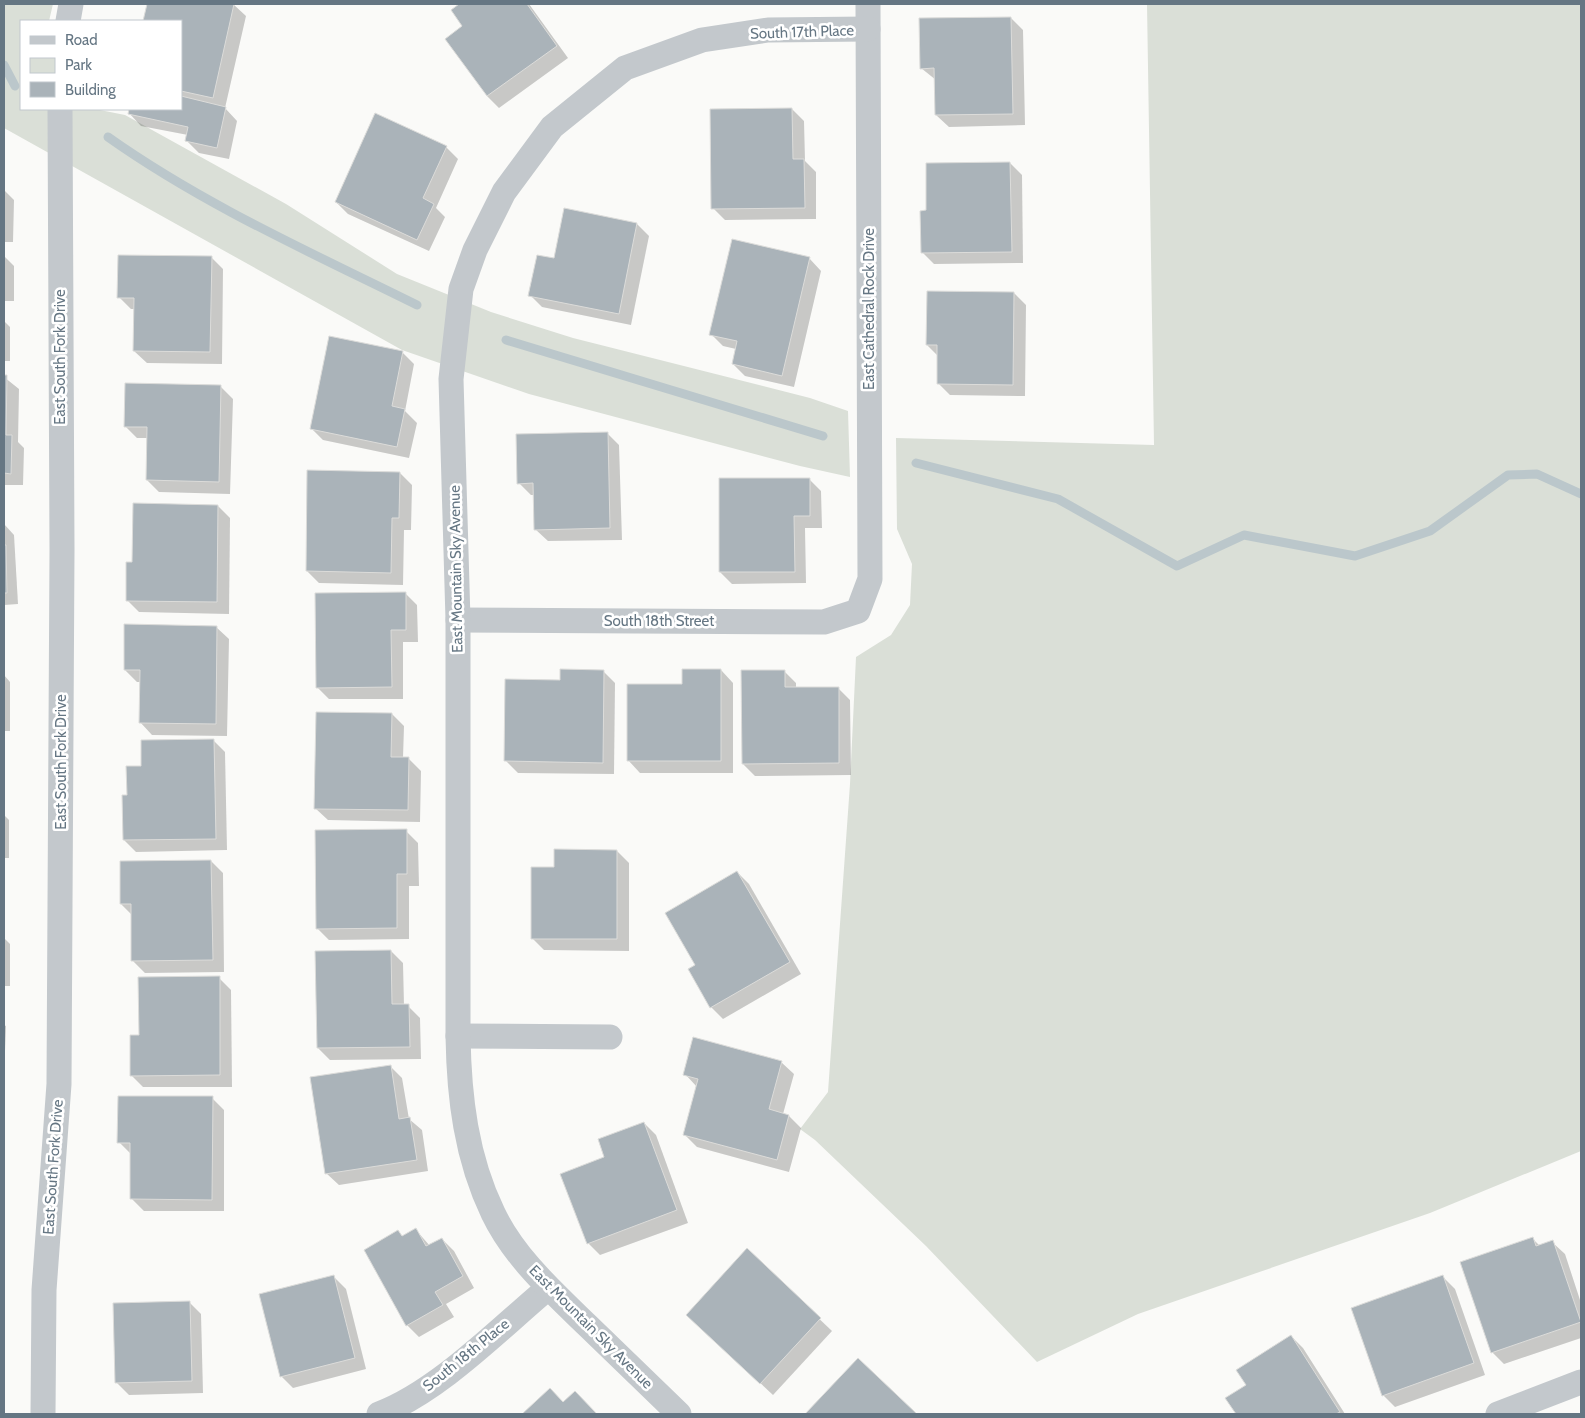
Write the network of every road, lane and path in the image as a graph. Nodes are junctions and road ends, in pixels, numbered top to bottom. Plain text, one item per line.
1 (72, 4) edge
2 (868, 4) edge
3 (68, 20) edge
4 (868, 29) junction
5 (60, 110) edge
6 (552, 127) joint
7 (858, 611) joint
8 (458, 620) junction
9 (458, 1036) junction
10 (610, 1037) dead end
11 (548, 1288) junction
12 (1581, 1382) edge
13 (43, 1414) edge
14 (379, 1414) edge
15 (680, 1414) edge
16 (1498, 1414) edge

1 - 3 street
2 - 4 street, East Cathedral Rock Drive
4 - 6 street, South 17th Place
4 - 7 street, East Cathedral Rock Drive
5 - 13 street, East South Fork Drive
6 - 8 street, East Mountain Sky Avenue
7 - 8 street, South 18th Street
8 - 9 street, East Mountain Sky Avenue
9 - 10 street
9 - 11 street, East Mountain Sky Avenue
11 - 14 street, South 18th Place
11 - 15 street, East Mountain Sky Avenue
12 - 16 street

